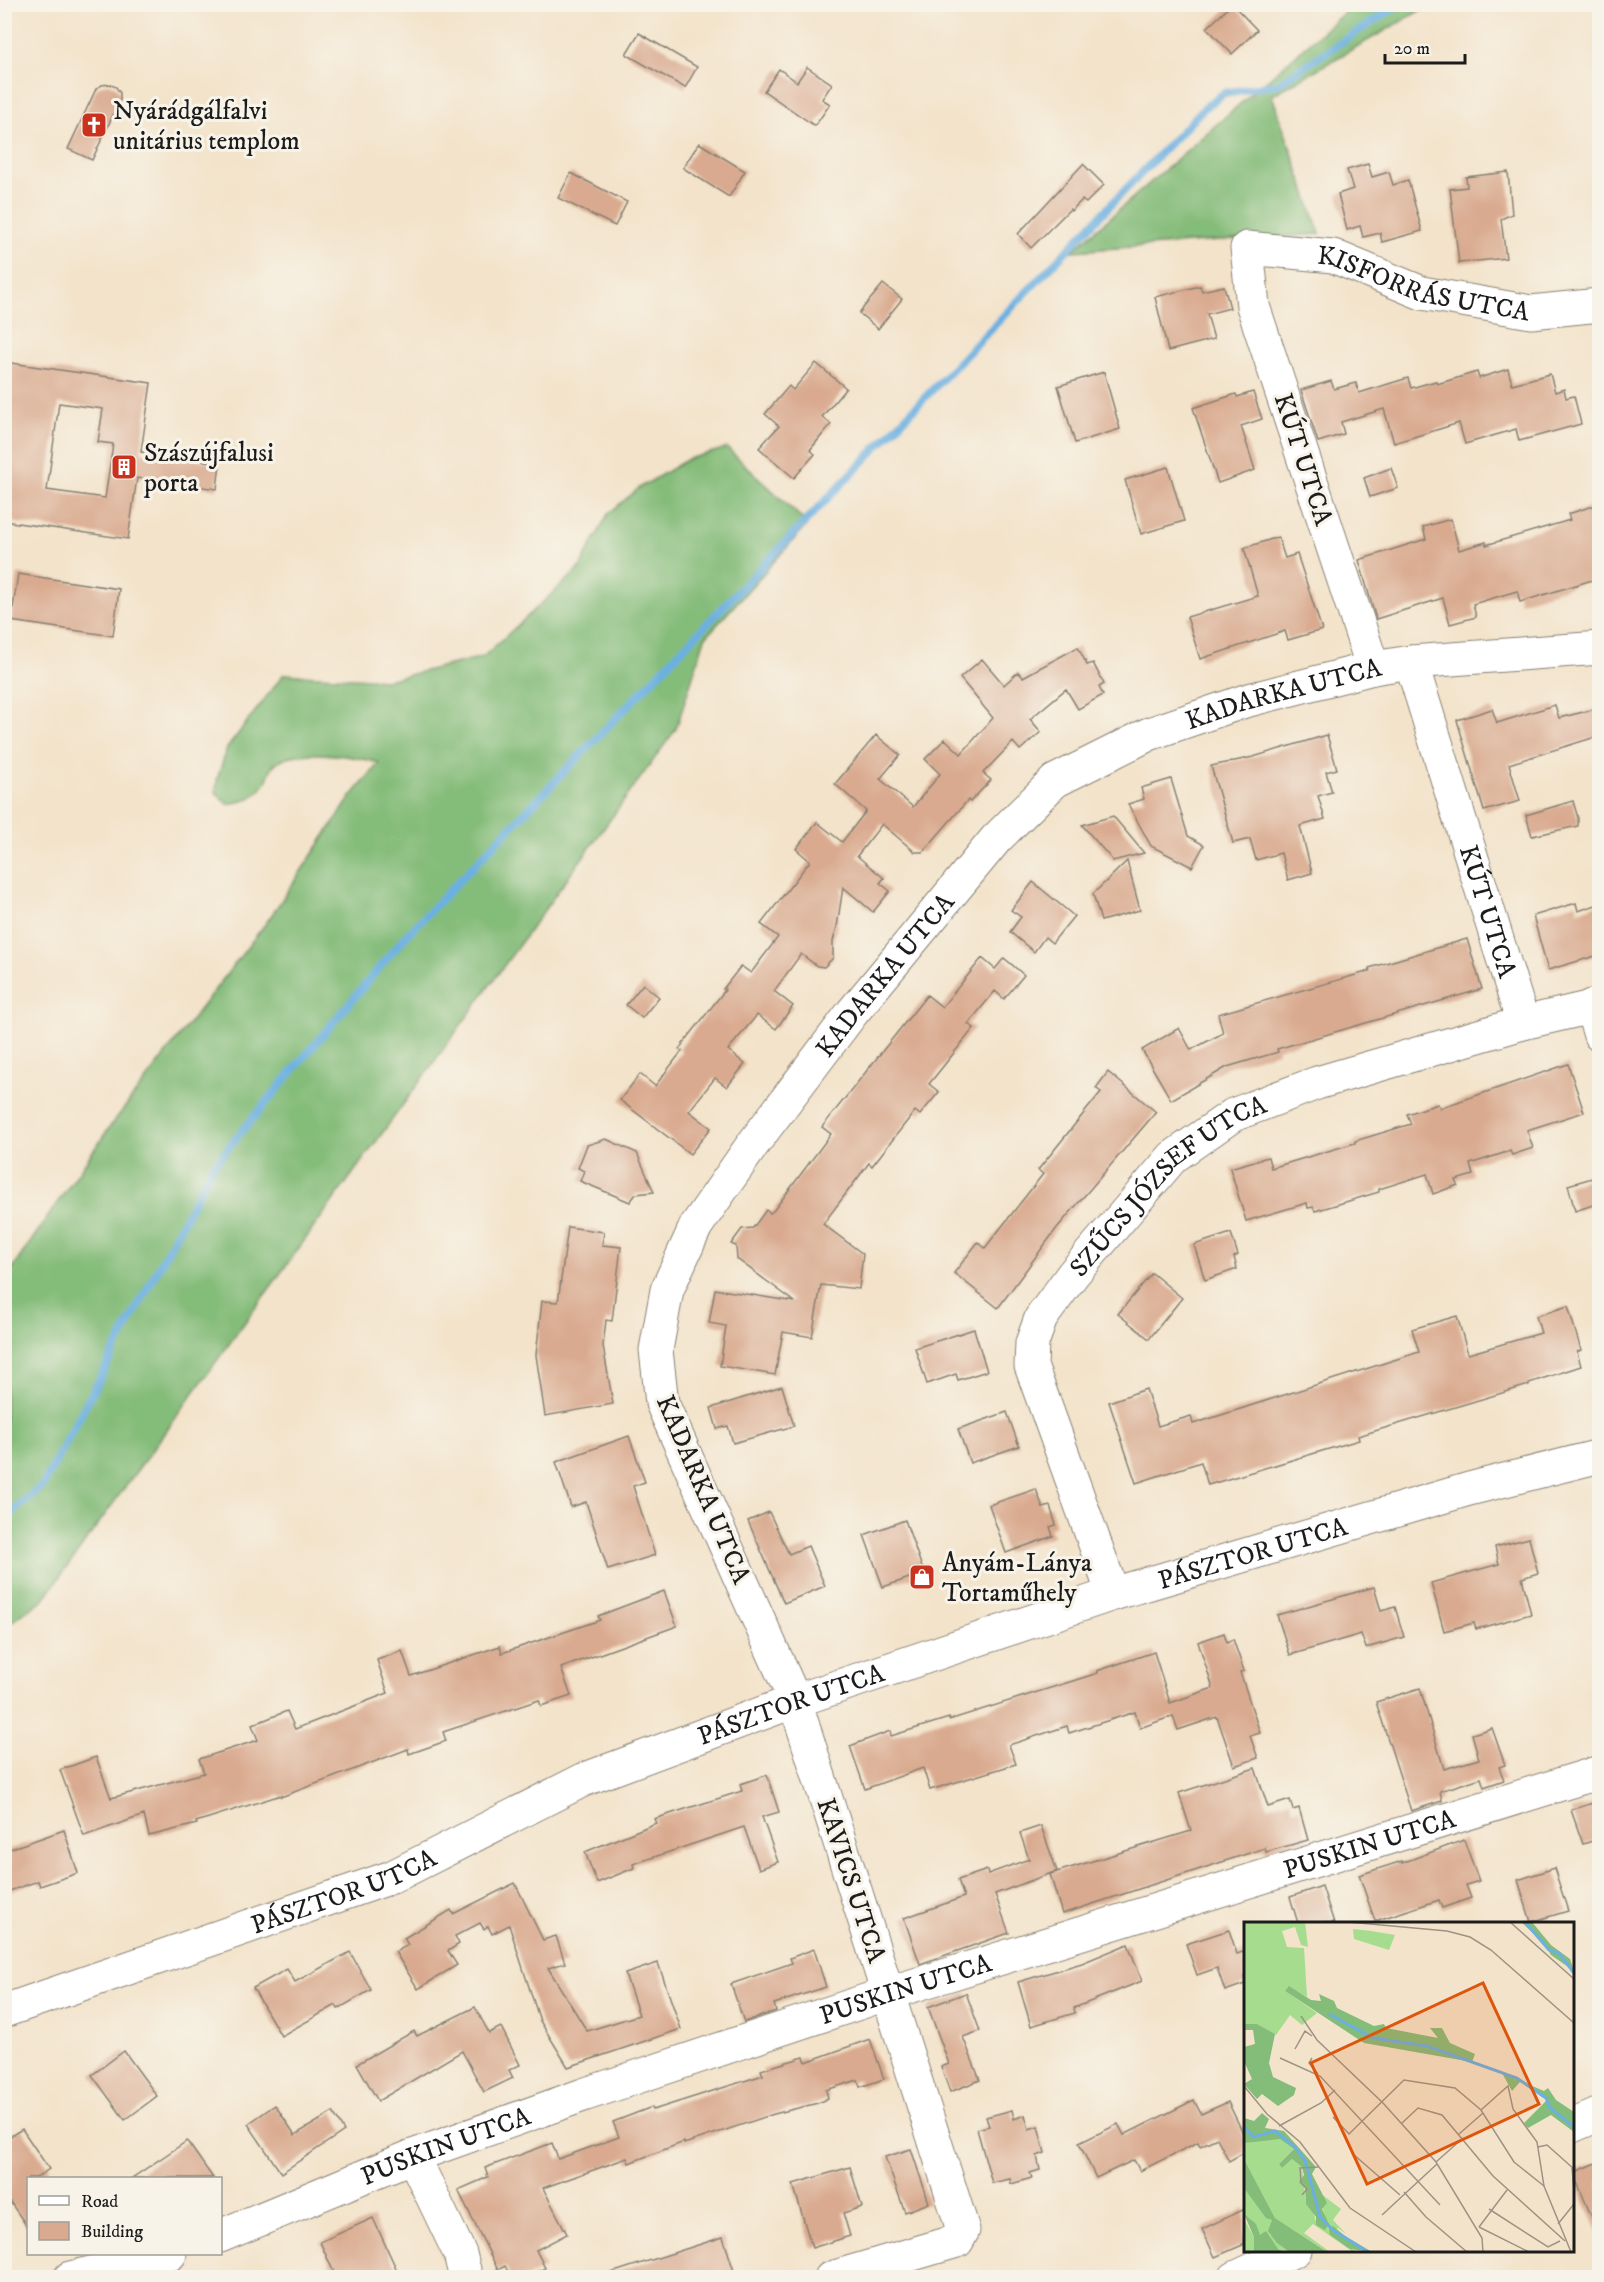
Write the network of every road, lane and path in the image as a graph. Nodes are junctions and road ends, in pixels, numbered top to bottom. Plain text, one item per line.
1 (1247, 248) joint
2 (1599, 305) edge
3 (1599, 648) edge
4 (1411, 662) junction
5 (1373, 668) junction
6 (1597, 1015) edge
7 (1523, 1023) junction
8 (1599, 1456) edge
9 (1113, 1594) junction
10 (795, 1701) junction
11 (1599, 1772) edge
12 (889, 1993) junction
13 (4, 2011) edge
14 (1599, 2114) edge
15 (1574, 2125) edge
16 (413, 2156) junction
17 (222, 2235) edge
18 (1290, 2252) edge
19 (162, 2255) edge
20 (183, 2255) edge
21 (70, 2277) edge
22 (157, 2277) edge
23 (466, 2277) edge
24 (831, 2277) edge
25 (1234, 2277) edge

1 - 2 street, KISFORRÁS UTCA
1 - 5 street, KÚT UTCA
3 - 4 street, KADARKA UTCA
4 - 5 street, KADARKA UTCA
4 - 7 street, KÚT UTCA
5 - 10 street, KADARKA UTCA
6 - 7 street, SZŰCS JÓZSEF UTCA
7 - 9 street, SZŰCS JÓZSEF UTCA
8 - 9 street, PÁSZTOR UTCA
9 - 10 street, PÁSZTOR UTCA
10 - 12 street, KAVICS UTCA
10 - 13 street, PÁSZTOR UTCA
11 - 12 street, PUSKIN UTCA
12 - 16 street, PUSKIN UTCA
12 - 24 street, KAVICS UTCA
14 - 15 street
16 - 17 street, PUSKIN UTCA
16 - 23 street
18 - 25 street
19 - 21 street
20 - 22 street

